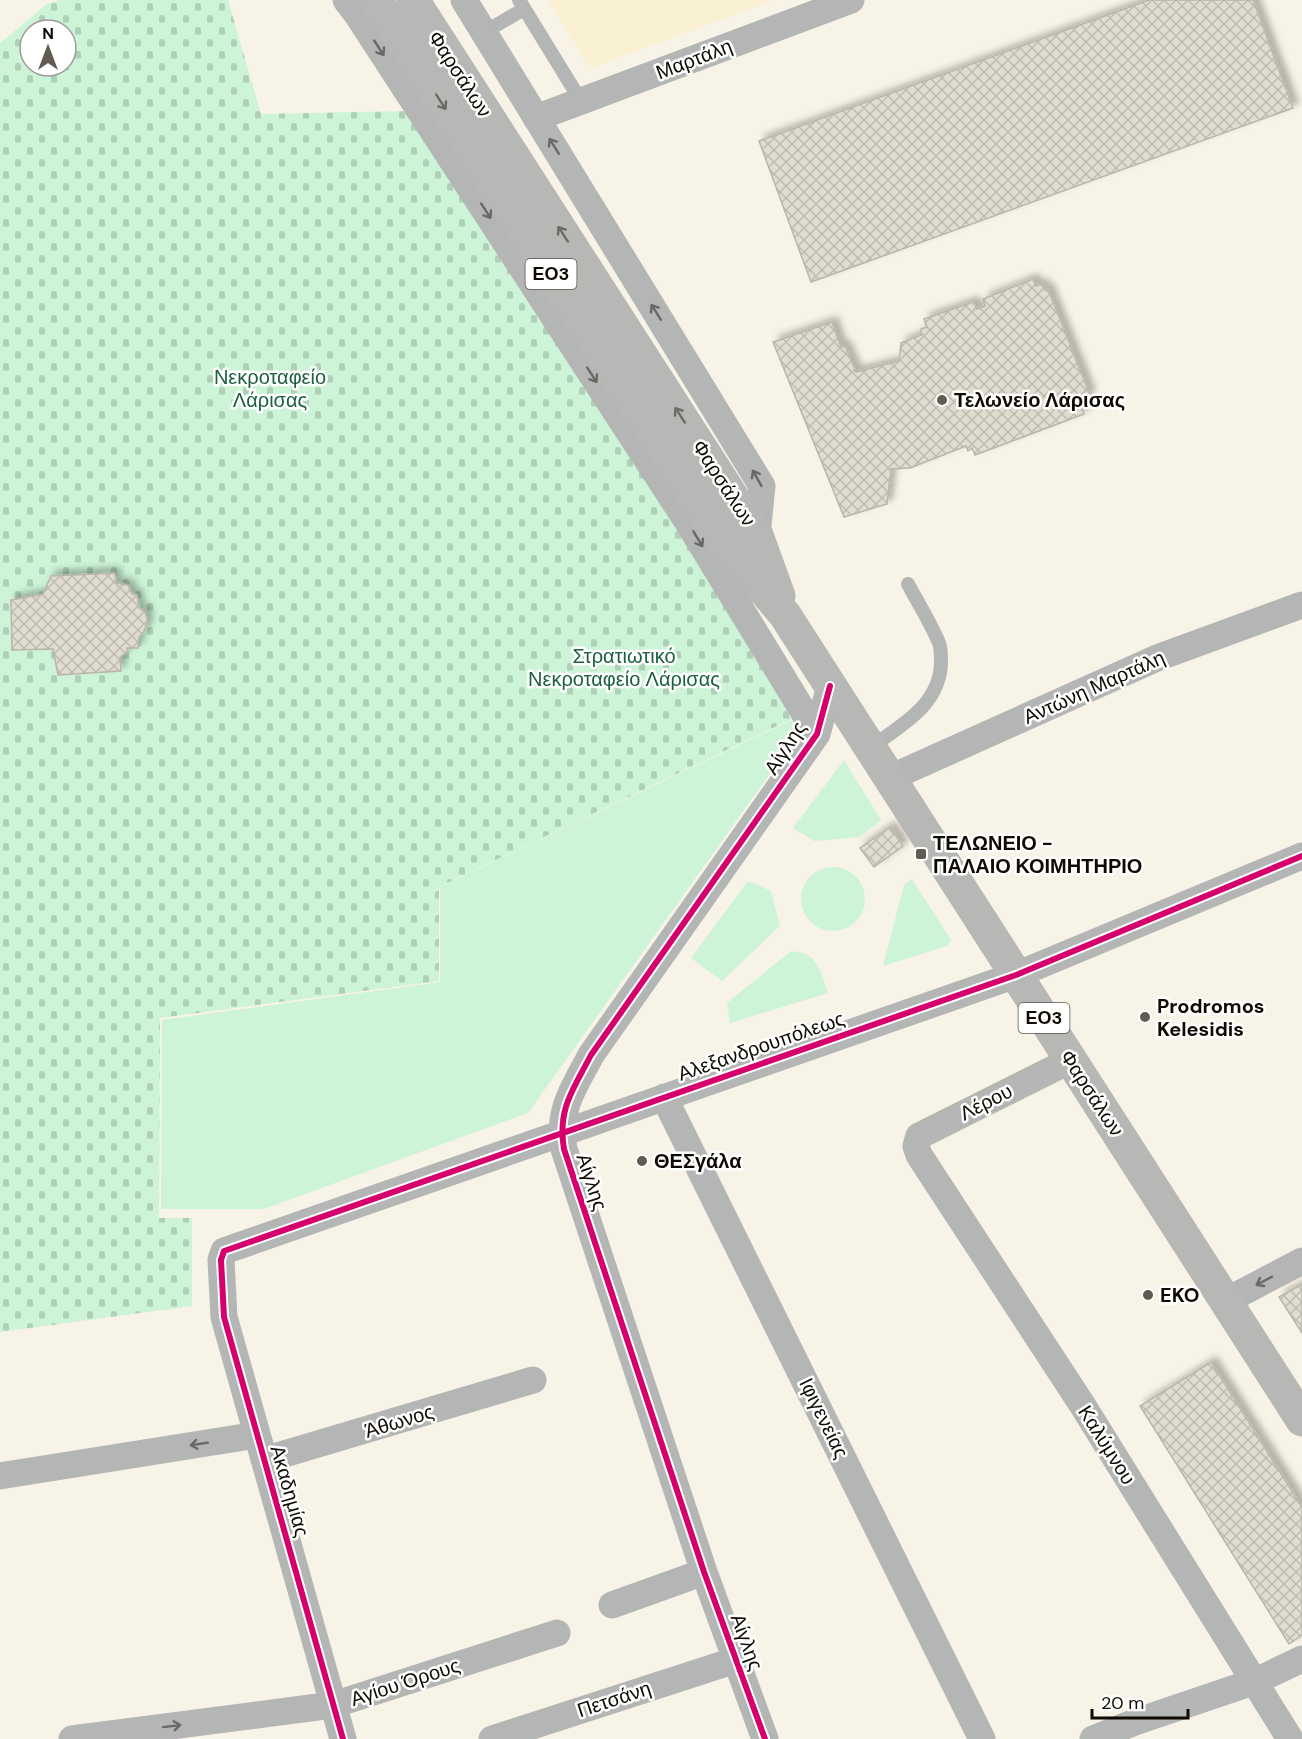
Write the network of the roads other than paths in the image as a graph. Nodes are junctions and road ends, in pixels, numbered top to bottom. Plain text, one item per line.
1 (412, 0) edge
2 (464, 0) edge
3 (851, 0) edge
4 (358, 3) edge
5 (521, 5) edge
6 (483, 33) junction
7 (581, 101) junction
8 (536, 118) junction
9 (743, 541) junction
10 (908, 584) dead end
11 (1302, 605) edge
12 (830, 686) junction
13 (817, 734) junction
14 (870, 748) junction
15 (890, 778) junction
16 (1302, 856) edge
17 (1016, 975) junction
18 (1071, 1060) junction
19 (664, 1097) junction
20 (561, 1133) junction
21 (919, 1155) joint
22 (224, 1251) joint
23 (1302, 1261) edge
24 (1226, 1302) junction
25 (533, 1380) dead end
26 (1302, 1420) edge
27 (261, 1448) junction
28 (0, 1476) edge
29 (704, 1572) junction
30 (612, 1605) dead end
31 (557, 1634) dead end
32 (1302, 1659) edge
33 (736, 1660) junction
34 (1256, 1681) junction
35 (333, 1705) junction
36 (544, 1731) edge
37 (72, 1739) edge
38 (343, 1739) edge
39 (492, 1739) edge
40 (765, 1739) edge
41 (981, 1739) edge
42 (1093, 1739) edge
43 (1290, 1739) edge

9 -> 1 main road, Φαρσάλων / ΕΟ3
2 - 6 street, Φαρσάλων
3 - 7 street, Μαρτάλη
4 -> 9 main road, Φαρσάλων / ΕΟ3
4 -> 13 street
5 - 6 lane
5 - 7 lane
6 - 8 street, Φαρσάλων
7 - 8 street, Μαρτάλη
9 -> 8 street, Φαρσάλων
9 - 12 main road, Φαρσάλων / ΕΟ3
10 - 14 lane
11 - 15 street, Αντώνη Μαρτάλη
12 - 13 street, Αίγλης
12 - 14 main road, Φαρσάλων / ΕΟ3
13 - 20 street, Αίγλης
14 - 15 main road, Φαρσάλων / ΕΟ3
15 - 17 main road, Φαρσάλων / ΕΟ3
16 - 17 street, Αλεξανδρουπόλεως
17 - 18 main road, Φαρσάλων / ΕΟ3
17 - 19 street, Αλεξανδρουπόλεως
18 - 21 street, Λέρου
18 - 24 main road, Φαρσάλων / ΕΟ3
19 - 20 street, Αλεξανδρουπόλεως
19 - 41 street, Ιφιγενείας
20 - 22 street, Αλεξανδρουπόλεως
20 - 29 street, Αίγλης
21 - 34 street, Καλύμνου
22 - 27 street, Ακαδημίας
23 -> 24 street
24 - 26 main road, Φαρσάλων / ΕΟ3
25 - 27 street, Άθωνος
27 -> 28 street, Άθωνος
27 - 35 street, Ακαδημίας
29 - 30 street
29 - 33 street, Αίγλης
31 - 35 street, Αγίου Όρους
32 - 34 street
33 - 36 street, Πετσάνη
33 - 40 street, Αίγλης
34 - 42 street
34 - 43 street, Καλύμνου
37 -> 35 street, Αγίου Όρους
35 - 38 street, Ακαδημίας
36 - 39 street, Πετσάνη

